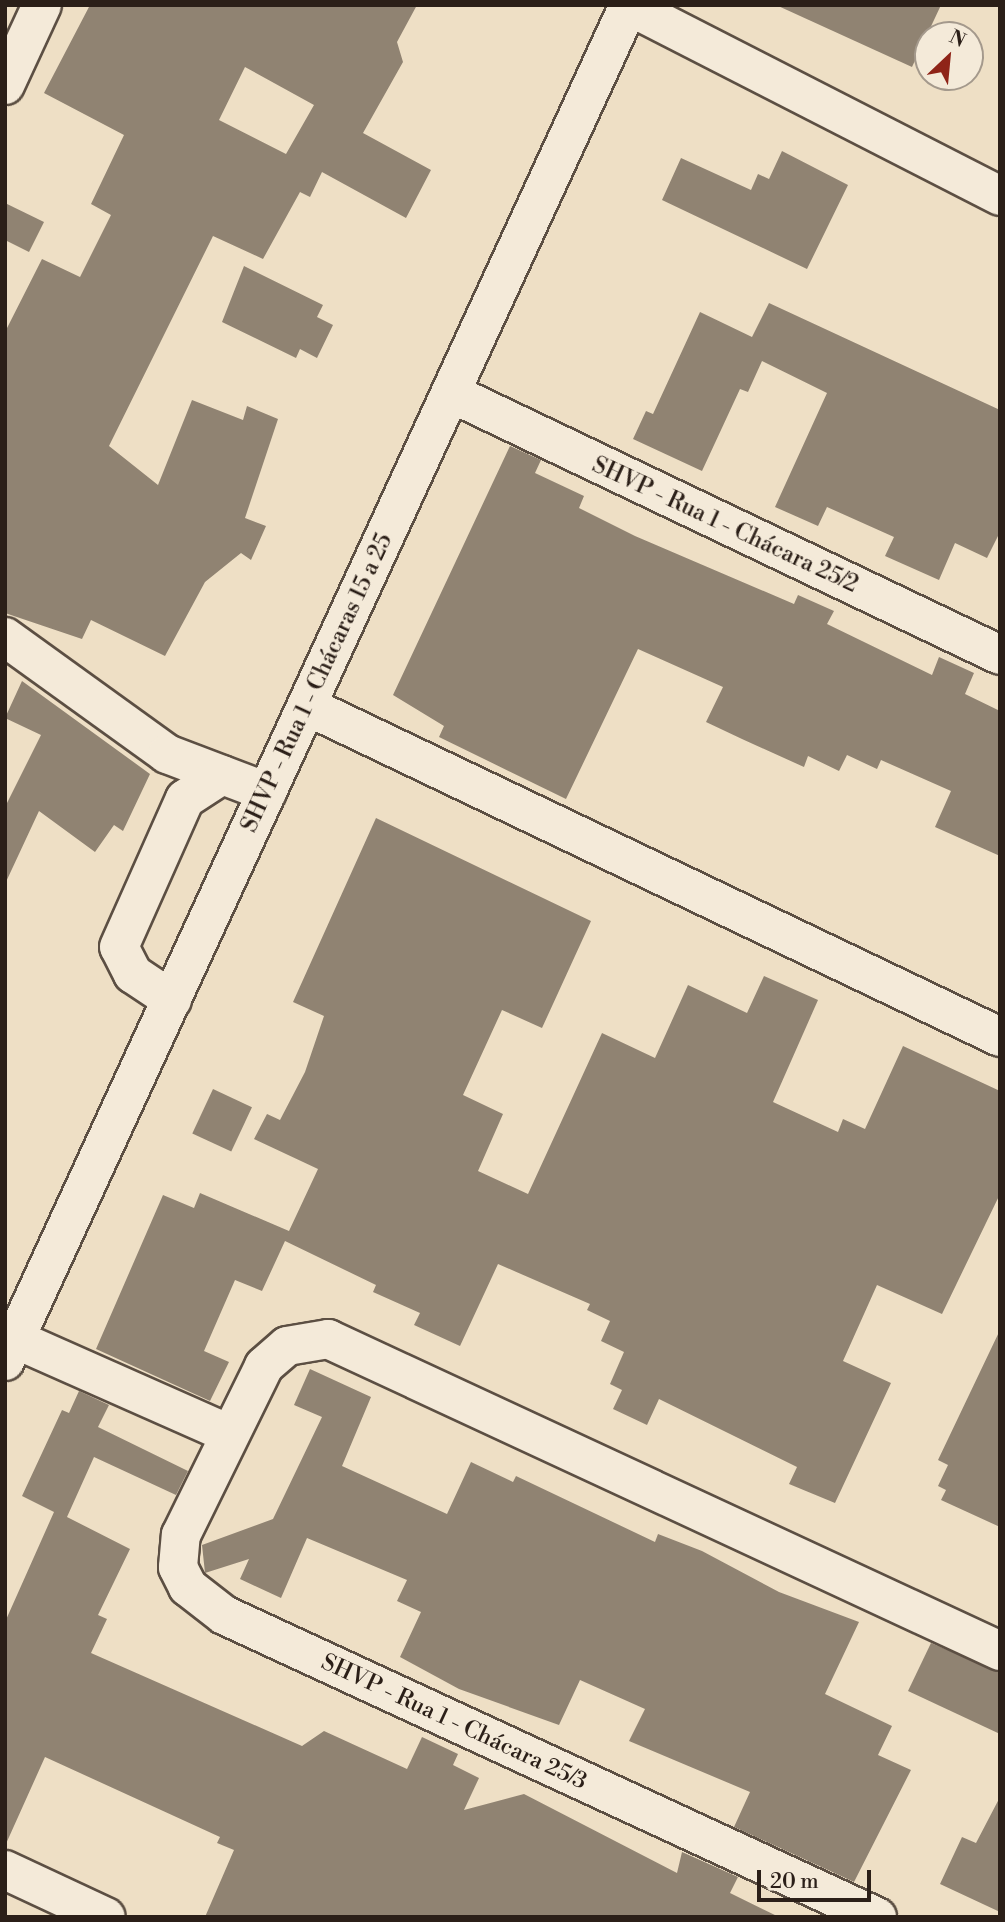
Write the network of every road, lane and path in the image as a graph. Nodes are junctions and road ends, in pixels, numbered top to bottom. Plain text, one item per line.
1 (42, 5) edge
2 (629, 6) edge
3 (5, 85) edge
4 (1000, 196) edge
5 (451, 393) junction
6 (5, 636) edge
7 (1000, 655) edge
8 (307, 706) junction
9 (222, 775) junction
10 (267, 792) junction
11 (172, 1000) junction
12 (1000, 1037) edge
13 (10, 1350) edge
14 (229, 1434) junction
15 (1000, 1651) edge
16 (5, 1870) edge
17 (106, 1917) edge
18 (877, 1917) edge

1 - 3 street
2 - 4 street
2 - 5 street, SHVP - Rua 1 - Chácaras 15 a 25
5 - 7 street, SHVP - Rua 1 - Chácara 25/2
5 - 8 street, SHVP - Rua 1 - Chácaras 15 a 25
6 - 9 street
8 - 10 street, SHVP - Rua 1 - Chácaras 15 a 25
8 - 12 street
9 - 10 street
9 - 11 street
10 - 11 street, SHVP - Rua 1 - Chácaras 15 a 25
11 - 13 street, SHVP - Rua 1 - Chácaras 15 a 25
13 - 14 street
14 - 15 street, SHVP - Rua 1 - Chácara 25/3
14 - 18 street, SHVP - Rua 1 - Chácara 25/3
16 - 17 street

